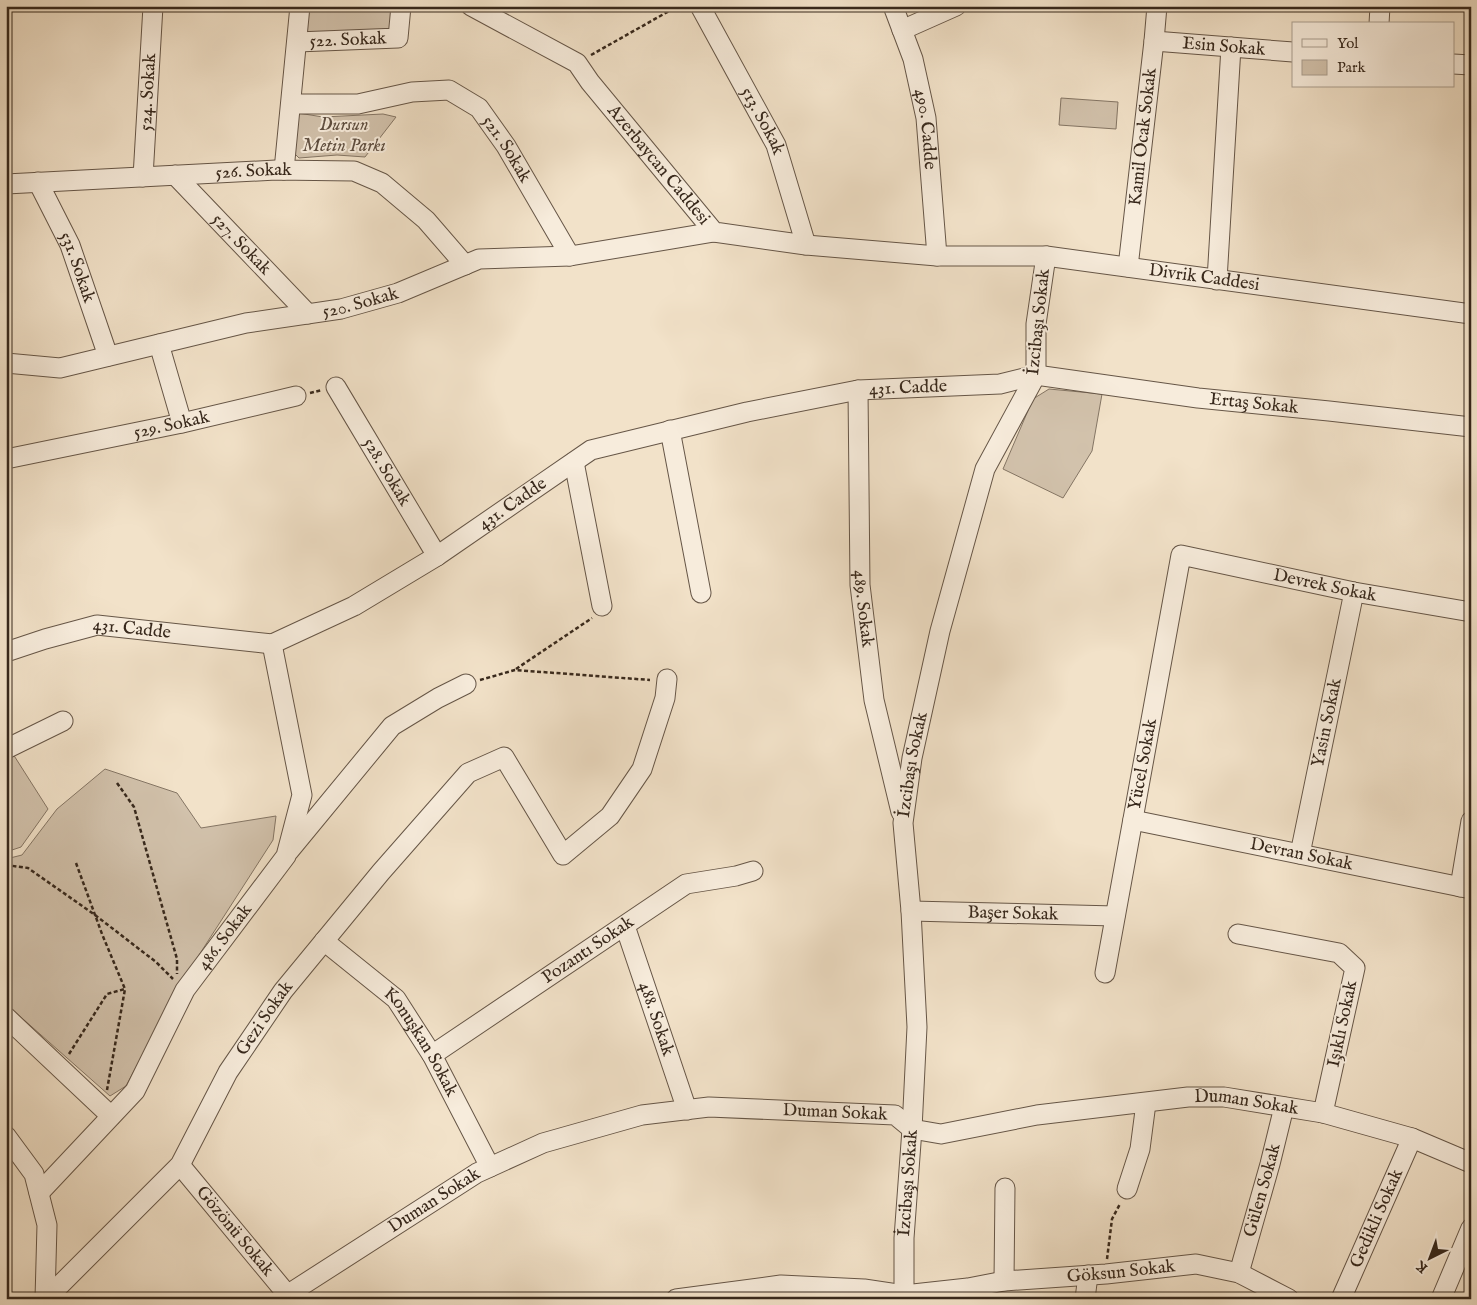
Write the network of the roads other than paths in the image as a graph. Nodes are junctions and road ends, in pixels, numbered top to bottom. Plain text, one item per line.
1 (153, 6) edge
2 (300, 6) edge
3 (401, 6) edge
4 (471, 6) edge
5 (700, 6) edge
6 (893, 6) edge
7 (956, 6) edge
8 (1156, 6) edge
9 (1380, 6) edge
10 (1379, 22) edge
11 (902, 30) junction
12 (1154, 41) junction
13 (297, 42) junction
14 (1231, 47) junction
15 (1292, 52) edge
16 (1454, 64) edge
17 (1471, 65) edge
18 (291, 104) junction
19 (284, 170) junction
20 (175, 175) junction
21 (143, 177) junction
22 (38, 182) junction
23 (6, 184) edge
24 (714, 232) junction
25 (806, 245) junction
26 (570, 256) junction
27 (937, 256) junction
28 (1046, 256) junction
29 (465, 265) junction
30 (1128, 267) junction
31 (1217, 280) junction
32 (308, 314) junction
33 (1471, 314) edge
34 (159, 344) junction
35 (108, 356) junction
36 (6, 363) edge
37 (1036, 375) junction
38 (336, 387) road end
39 (858, 390) junction
40 (296, 396) road end
41 (182, 423) junction
42 (1471, 427) edge
43 (670, 430) junction
44 (6, 459) edge
45 (574, 462) junction
46 (1181, 555) joint
47 (437, 556) junction
48 (1354, 592) junction
49 (701, 593) dead end
50 (602, 606) road end
51 (1471, 612) edge
52 (272, 644) junction
53 (6, 652) edge
54 (667, 679) road end
55 (466, 684) road end
56 (63, 720) dead end
57 (6, 749) edge
58 (1133, 820) junction
59 (1471, 821) edge
60 (903, 823) junction
61 (1300, 854) junction
62 (286, 856) junction
63 (753, 871) dead end
64 (1465, 888) edge
65 (911, 911) junction
66 (1116, 916) junction
67 (625, 926) junction
68 (1238, 934) dead end
69 (324, 941) junction
70 (1105, 973) dead end
71 (6, 1017) edge
72 (432, 1054) junction
73 (1146, 1102) junction
74 (1284, 1107) junction
75 (687, 1110) junction
76 (107, 1112) junction
77 (1323, 1112) junction
78 (912, 1129) junction
79 (6, 1136) edge
80 (1412, 1138) junction
81 (1471, 1163) edge
82 (180, 1165) junction
83 (490, 1167) junction
84 (1005, 1188) dead end
85 (1127, 1189) road end
86 (39, 1193) junction
87 (1471, 1228) edge
88 (1239, 1273) junction
89 (1097, 1274) junction
90 (1004, 1281) junction
91 (782, 1292) edge
92 (289, 1297) edge
93 (904, 1297) edge
94 (46, 1299) edge
95 (676, 1299) edge
96 (1085, 1299) edge
97 (1289, 1299) edge
98 (1341, 1299) edge
99 (1441, 1299) edge

1 - 21 street, 524. Sokak
2 - 13 street
3 - 13 street, 522. Sokak
4 - 24 street, Azerbaycan Caddesi
5 - 25 street, 513. Sokak
6 - 11 street, 490. Cadde
7 - 11 street
8 - 12 street, Kamil Ocak Sokak
9 - 10 street
11 - 27 street, 490. Cadde
12 - 14 street, Esin Sokak
12 - 30 street, Kamil Ocak Sokak
13 - 18 street
14 - 15 street, Esin Sokak
14 - 31 street
16 - 17 street
18 - 19 street
18 - 26 street, 521. Sokak
19 - 20 street, 526. Sokak
19 - 29 street, 526. Sokak
20 - 21 street, 526. Sokak
20 - 32 street, 527. Sokak
21 - 22 street, 526. Sokak
22 - 23 street, 526. Sokak
22 - 35 street, 531. Sokak
24 - 25 street, Azerbaycan Caddesi
24 - 26 street, 520. Sokak
25 - 27 street, Azerbaycan Caddesi
26 - 29 street, 520. Sokak
27 - 28 street, Divrik Caddesi
28 - 30 street, Divrik Caddesi
28 - 37 street, İzcibaşı Sokak
29 - 32 street, 520. Sokak
30 - 31 street, Divrik Caddesi
31 - 33 street, Divrik Caddesi
32 - 34 street, 520. Sokak
34 - 35 street, 520. Sokak
34 - 41 street
35 - 36 street, 520. Sokak
37 - 39 street, 431. Cadde
37 - 42 street, Ertaş Sokak
37 - 60 street, İzcibaşı Sokak
38 - 47 street, 528. Sokak
39 - 43 street, 431. Cadde
39 - 60 street, 489. Sokak
40 - 41 street, 529. Sokak
41 - 44 street, 529. Sokak
43 - 45 street, 431. Cadde
43 - 49 street
45 - 47 street, 431. Cadde
45 - 50 street
46 - 48 street, Devrek Sokak
46 - 58 street, Yücel Sokak
47 - 52 street, 431. Cadde
48 - 51 street, Devrek Sokak
48 - 61 street, Yasin Sokak
52 - 53 street, 431. Cadde
52 - 62 street, 486. Sokak
54 - 69 street, Gezi Sokak
55 - 62 street
56 - 57 street
58 - 61 street, Devran Sokak
58 - 66 street, Yücel Sokak
59 - 64 street
60 - 65 street, İzcibaşı Sokak
61 - 64 street, Devran Sokak
62 - 76 street, 486. Sokak
63 - 67 street, Pozantı Sokak
65 - 66 street, Başer Sokak
65 - 78 street, İzcibaşı Sokak
66 - 70 street, Yücel Sokak
67 - 72 street, Pozantı Sokak
67 - 75 street, 488. Sokak
68 - 77 street, Işıklı Sokak
69 - 72 street, Konuşkan Sokak
69 - 82 street, Gezi Sokak
71 - 76 street
72 - 83 street, Konuşkan Sokak
73 - 74 street, Duman Sokak
73 - 78 street, Duman Sokak
73 - 85 street
74 - 77 street, Duman Sokak
74 - 88 street, Gülen Sokak
75 - 78 street, Duman Sokak
75 - 83 street, Duman Sokak
76 - 86 street, 486. Sokak
77 - 80 street, Duman Sokak
78 - 93 street, İzcibaşı Sokak
79 - 86 street
80 - 81 street, Duman Sokak
80 - 98 street, Gedikli Sokak
82 - 92 street, Gözönü Sokak
82 - 94 street, Gezi Sokak
83 - 92 street, Duman Sokak
84 - 90 street
86 - 94 street
87 - 99 street
88 - 89 street, Göksun Sokak
88 - 97 street, Göksun Sokak
89 - 90 street, Göksun Sokak
89 - 96 street
90 - 93 street, Göksun Sokak
91 - 93 street, Göksun Sokak
91 - 95 street, Göksun Sokak

